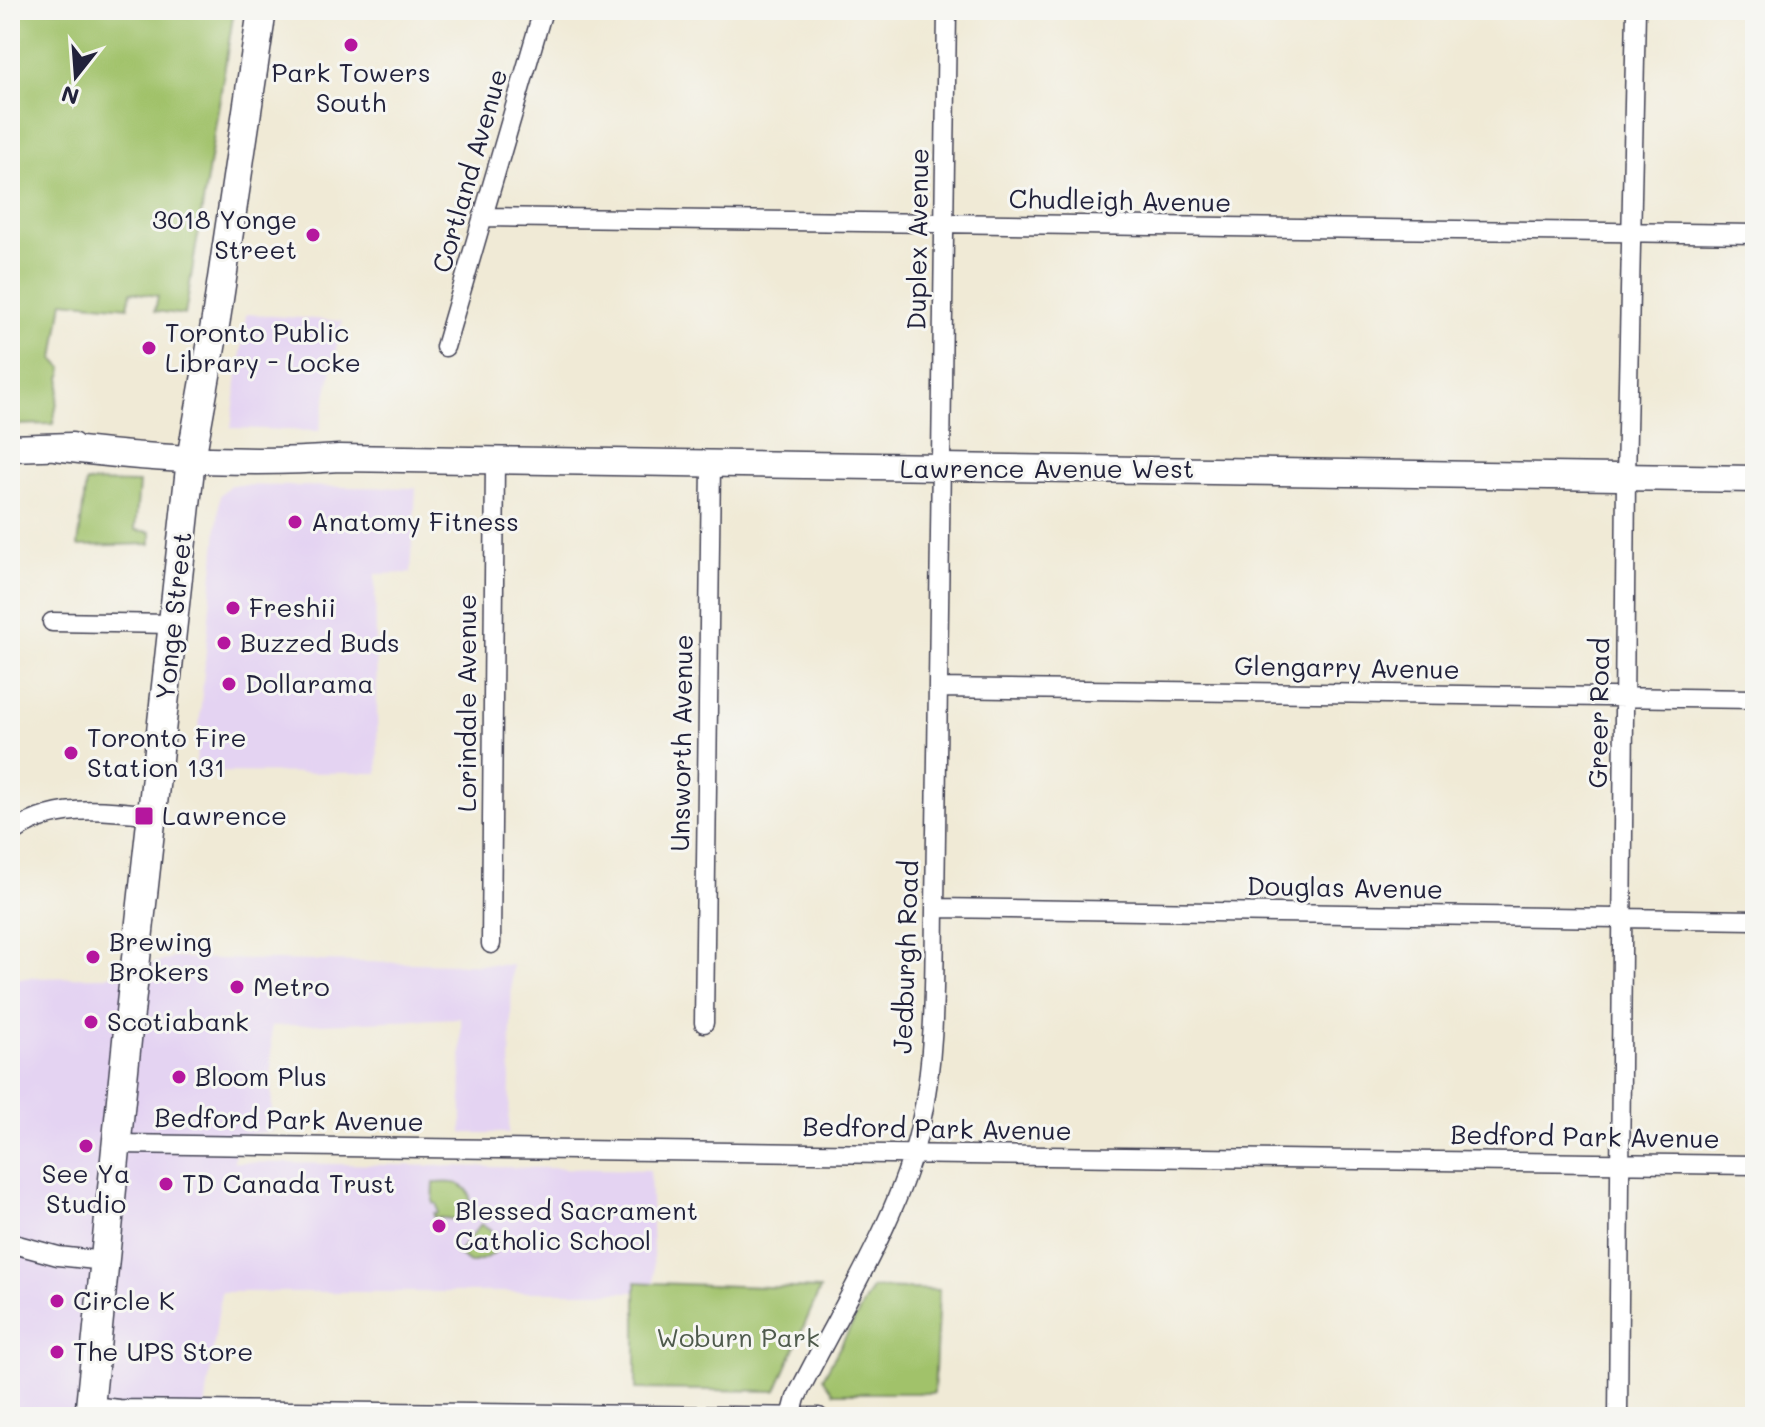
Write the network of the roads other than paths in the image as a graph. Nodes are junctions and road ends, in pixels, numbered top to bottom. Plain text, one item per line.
1 (262, 10) edge
2 (543, 10) edge
3 (947, 10) edge
4 (1636, 10) edge
5 (485, 217) junction
6 (945, 224) junction
7 (1632, 233) junction
8 (1755, 234) edge
9 (445, 347) dead end
10 (10, 448) edge
11 (192, 452) junction
12 (495, 461) junction
13 (711, 465) junction
14 (940, 469) junction
15 (1626, 478) junction
16 (1755, 479) edge
17 (52, 622) dead end
18 (173, 624) junction
19 (938, 688) junction
20 (1626, 697) junction
21 (1755, 699) edge
22 (151, 815) junction
23 (10, 835) edge
24 (935, 908) junction
25 (1623, 918) junction
26 (1755, 920) edge
27 (491, 944) dead end
28 (704, 1023) dead end
29 (118, 1144) junction
30 (912, 1154) junction
31 (1620, 1163) junction
32 (1755, 1165) edge
33 (10, 1243) edge
34 (105, 1261) junction
35 (90, 1411) edge
36 (791, 1417) edge
37 (819, 1417) edge
38 (1618, 1417) edge

1 - 11 main road, Yonge Street
2 - 5 street, Cortland Avenue
3 - 6 street, Duplex Avenue
4 - 7 street, Greer Road
5 - 6 street, Chudleigh Avenue
5 - 9 street, Cortland Avenue
6 - 7 street, Chudleigh Avenue
6 - 14 street, Duplex Avenue
7 - 8 street, Chudleigh Avenue
7 - 15 street, Greer Road
10 - 11 main road, Lawrence Avenue West
11 - 12 main road, Lawrence Avenue West
11 - 18 main road, Yonge Street
12 - 13 main road, Lawrence Avenue West
12 - 27 street, Lorindale Avenue
13 - 14 main road, Lawrence Avenue West
13 - 28 street, Unsworth Avenue
14 - 15 main road, Lawrence Avenue West
14 - 19 street, Jedburgh Road
15 - 16 main road, Lawrence Avenue West
15 - 20 street, Greer Road
17 - 18 street
18 - 22 main road, Yonge Street
19 - 20 street, Glengarry Avenue
19 - 24 street, Jedburgh Road
20 - 21 street, Glengarry Avenue
20 - 25 street, Greer Road
22 - 23 street
22 - 29 main road, Yonge Street
24 - 25 street, Douglas Avenue
24 - 30 street, Jedburgh Road
25 - 26 street, Douglas Avenue
25 - 31 street, Greer Road
29 - 30 street, Bedford Park Avenue
29 - 34 main road, Yonge Street
30 - 31 street, Bedford Park Avenue
30 - 36 street, Jedburgh Road
31 - 32 street, Bedford Park Avenue
31 - 38 street, Greer Road
33 - 34 street
34 - 35 main road, Yonge Street
35 - 36 street
36 - 37 street

